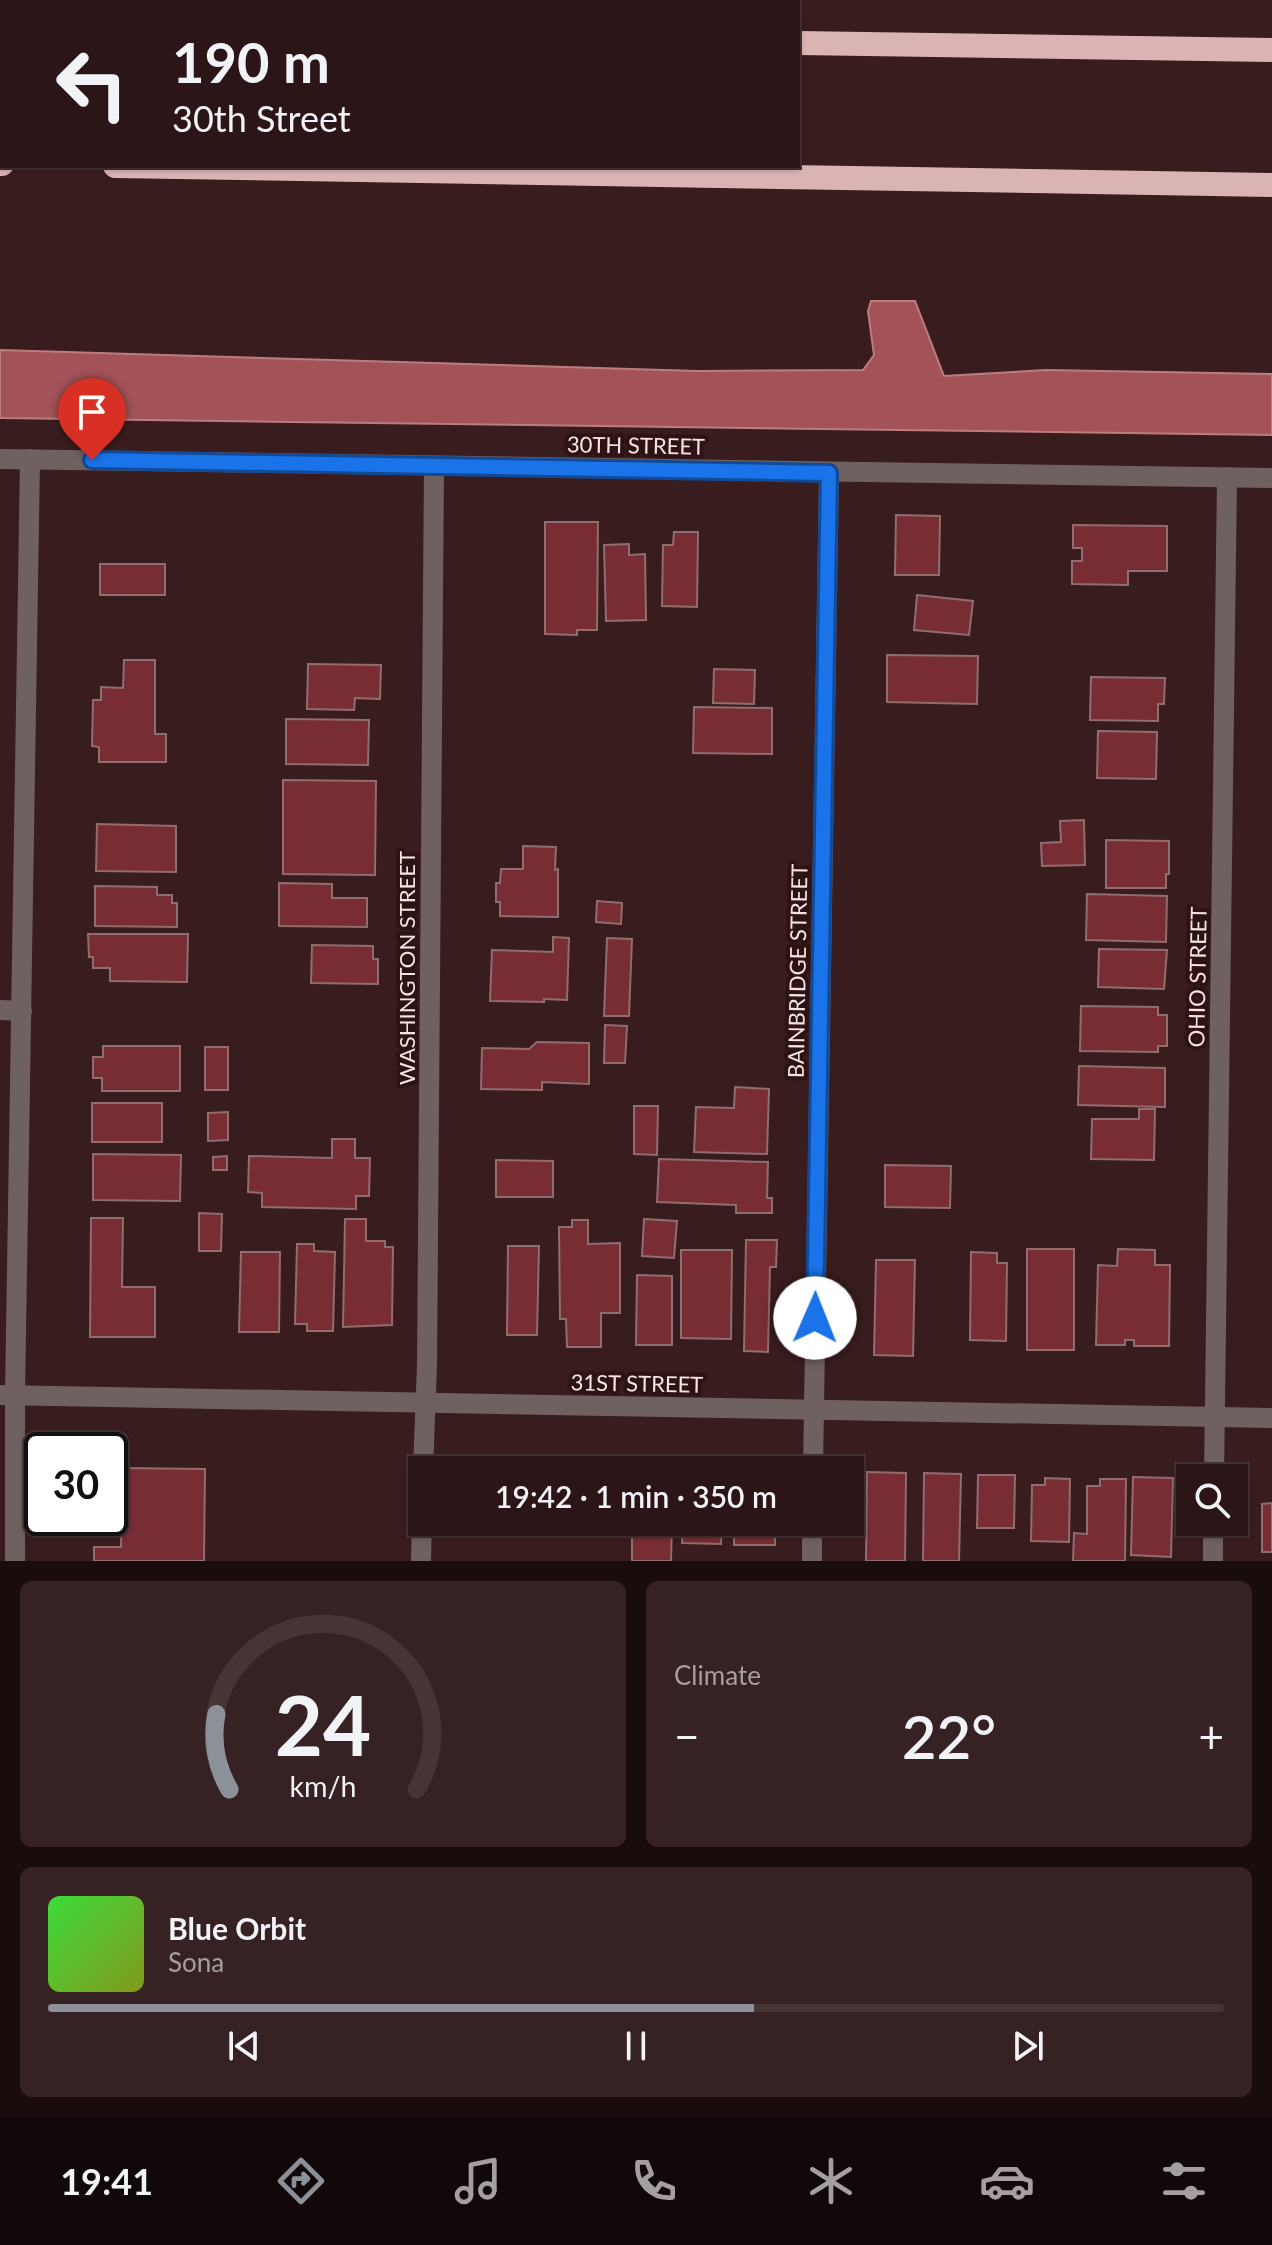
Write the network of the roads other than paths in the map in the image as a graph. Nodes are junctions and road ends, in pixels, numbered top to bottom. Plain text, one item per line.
1 (800, 43) edge
2 (1272, 50) edge
3 (237, 168) edge
4 (1272, 185) edge
5 (0, 459) edge
6 (30, 459) junction
7 (434, 466) junction
8 (829, 473) junction
9 (1227, 477) junction
10 (1272, 478) edge
11 (0, 1010) edge
12 (22, 1011) junction
13 (7, 1395) edge
14 (425, 1402) junction
15 (814, 1411) junction
16 (1215, 1417) junction
17 (1272, 1418) edge
18 (423, 1456) edge
19 (813, 1456) edge
20 (1214, 1464) edge
21 (422, 1536) edge
22 (812, 1536) edge
23 (1213, 1536) edge
24 (15, 1561) edge
25 (421, 1561) edge
26 (812, 1561) edge
27 (1213, 1561) edge

1 - 2 highway
3 - 4 highway
5 - 6 street, 30TH STREET
6 - 7 street, 30TH STREET
6 - 12 street
7 - 8 street, 30TH STREET
7 - 14 street, WASHINGTON STREET
8 - 9 street, 30TH STREET
8 - 15 street, BAINBRIDGE STREET
9 - 10 street, 30TH STREET
9 - 16 street, OHIO STREET
11 - 12 street
12 - 13 street
13 - 14 street, 31ST STREET
13 - 24 street
14 - 15 street, 31ST STREET
14 - 18 street, WASHINGTON STREET
15 - 16 street, 31ST STREET
15 - 19 street, BAINBRIDGE STREET
16 - 17 street, 31ST STREET
16 - 20 street, OHIO STREET
21 - 25 street
22 - 26 street
23 - 27 street

